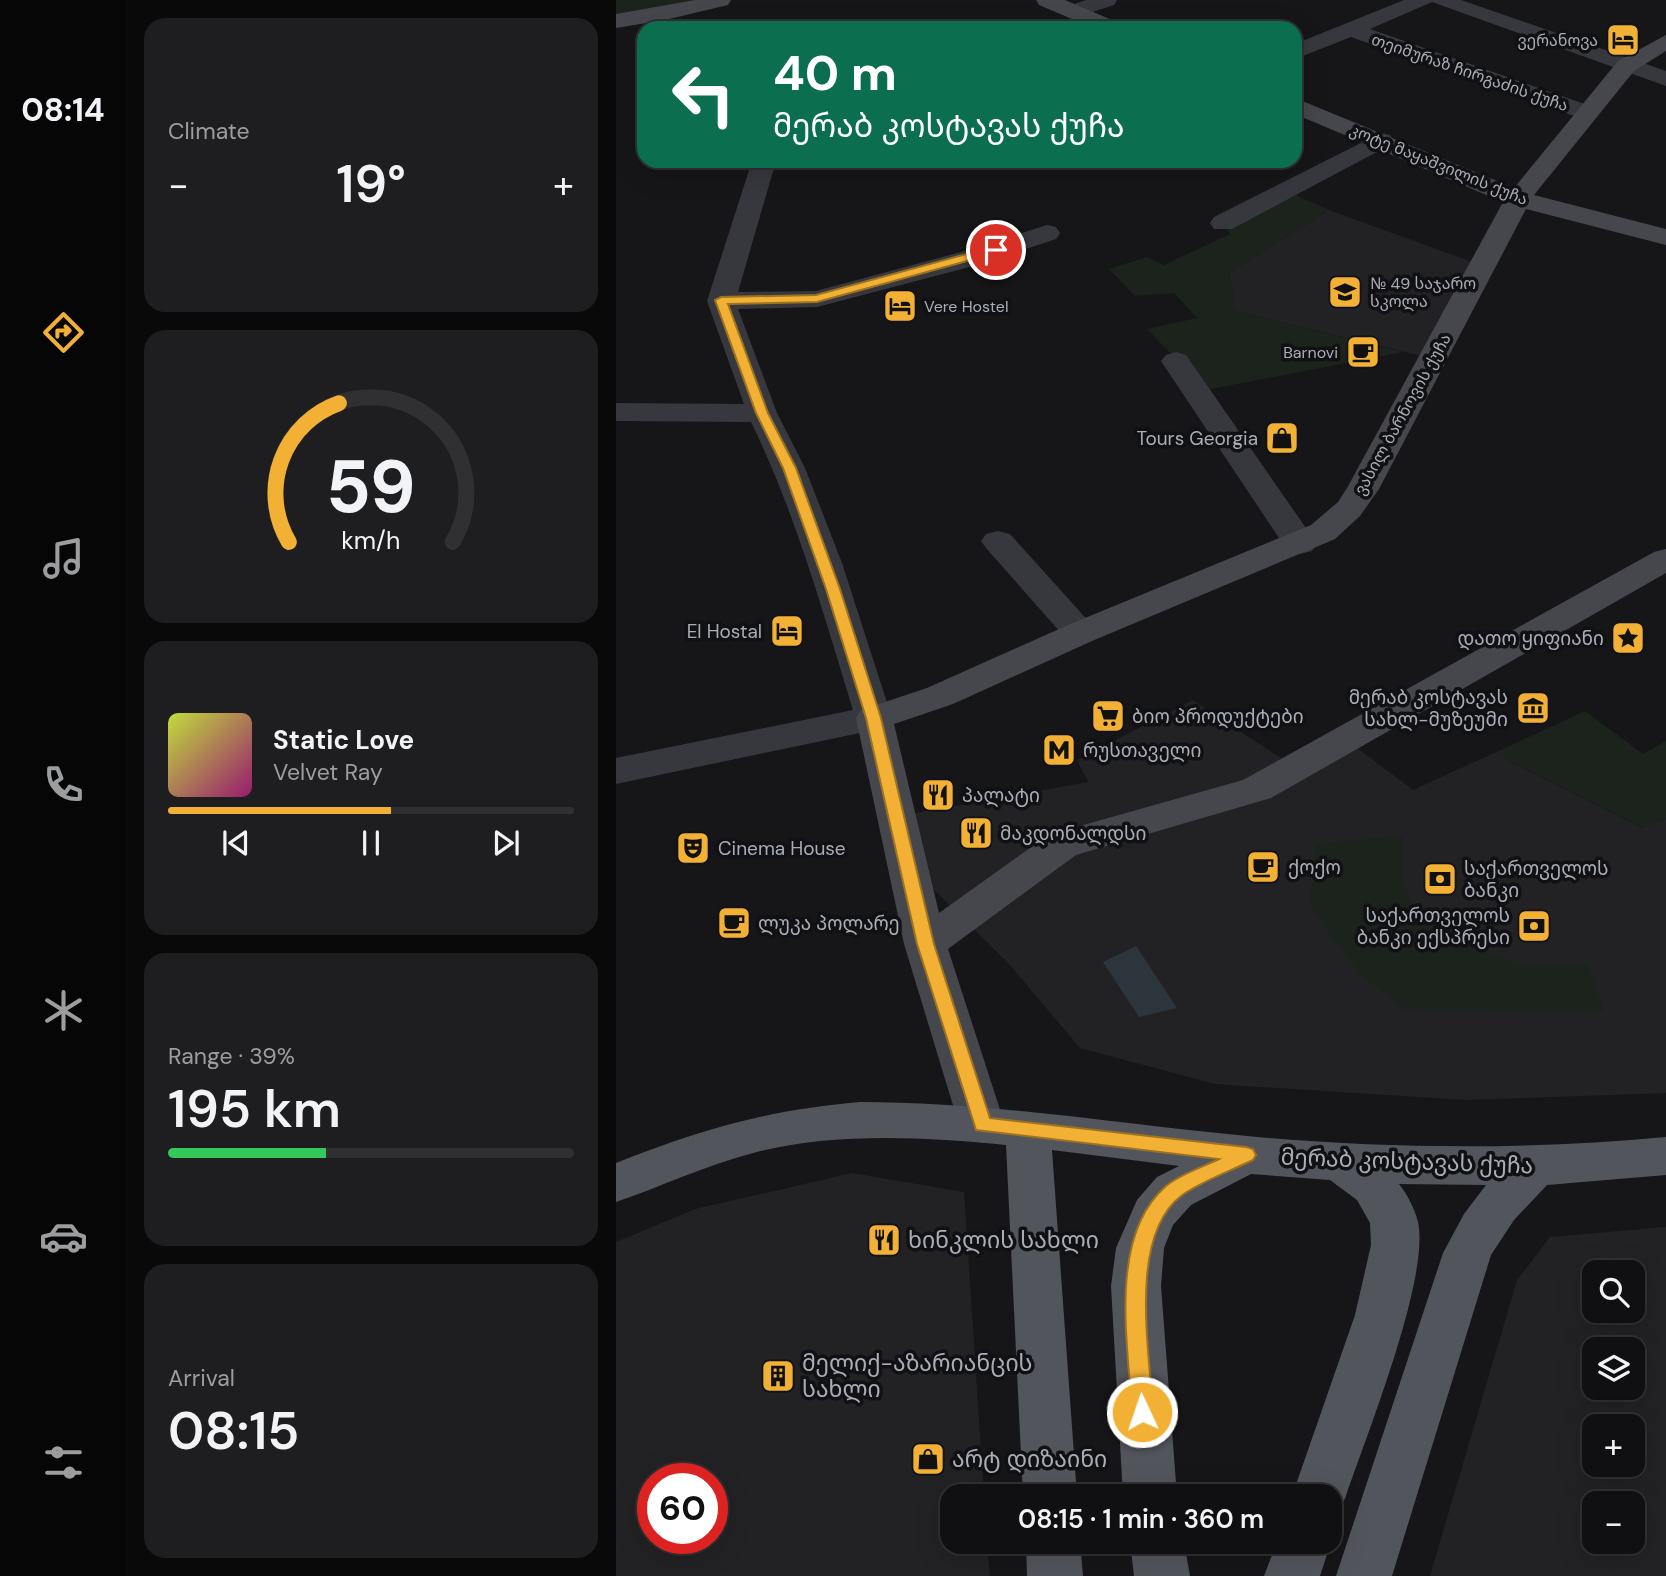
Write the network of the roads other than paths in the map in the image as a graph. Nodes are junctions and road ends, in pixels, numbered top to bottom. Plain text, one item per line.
1 (720, 0) edge
2 (1047, 0) edge
3 (1106, 0) edge
4 (1423, 0) edge
5 (1441, 0) edge
6 (1074, 12) junction
7 (616, 21) edge
8 (1095, 21) edge
9 (1351, 30) junction
10 (1666, 43) edge
11 (1302, 49) edge
12 (1626, 66) junction
13 (1666, 79) edge
14 (1302, 108) edge
15 (1588, 113) junction
16 (1381, 140) junction
17 (762, 168) edge
18 (1518, 199) junction
19 (1223, 223) dead end
20 (1047, 233) dead end
21 (1666, 237) edge
22 (721, 300) junction
23 (1176, 361) dead end
24 (616, 412) edge
25 (762, 413) junction
26 (999, 541) dead end
27 (1300, 544) junction
28 (1666, 559) edge
29 (1080, 633) junction
30 (874, 718) junction
31 (616, 771) edge
32 (925, 944) junction
33 (1005, 1127) junction
34 (1246, 1155) junction
35 (1666, 1156) edge
36 (1339, 1162) junction
37 (1536, 1166) junction
38 (616, 1183) edge
39 (1049, 1484) edge
40 (1149, 1484) edge
41 (1323, 1484) edge
42 (1054, 1554) edge
43 (1159, 1554) edge
44 (1300, 1554) edge
45 (1055, 1576) edge
46 (1162, 1576) edge
47 (1292, 1576) edge
48 (1364, 1576) edge

1 - 7 street
2 - 6 street
3 - 6 street
4 - 9 street
5 - 12 street
6 - 8 street
9 - 11 street
9 - 15 street, თეიმურაზ ჩირგაძის ქუჩა
10 - 12 street, ვასილ ბარნოვის ქუჩა
12 - 13 street
12 - 15 street, ვასილ ბარნოვის ქუჩა
14 - 16 street, კოტე მაყაშვილის ქუჩა
15 - 18 street, ვასილ ბარნოვის ქუჩა
16 - 18 street, კოტე მაყაშვილის ქუჩა
16 - 19 street
17 - 22 street
18 - 21 street, კოტე მაყაშვილის ქუჩა
18 - 27 street, ვასილ ბარნოვის ქუჩა
20 - 22 street
22 - 25 street
23 - 27 street
24 - 25 street
25 - 30 street
26 - 29 street
27 - 29 street, ვასილ ბარნოვის ქუჩა
28 - 32 street
29 - 30 street, ვასილ ბარნოვის ქუჩა
30 - 31 street
30 - 32 street
32 - 33 street
33 - 34 main road, მერაბ კოსტავას ქუჩა
33 - 38 main road, მერაბ კოსტავას ქუჩა
33 - 39 main road
34 - 36 main road, მერაბ კოსტავას ქუჩა
34 - 40 main road
35 - 37 main road, მერაბ კოსტავას ქუჩა
36 - 37 main road, მერაბ კოსტავას ქუჩა
36 - 41 main road
37 - 48 main road
42 - 45 main road
43 - 46 main road
44 - 47 main road

